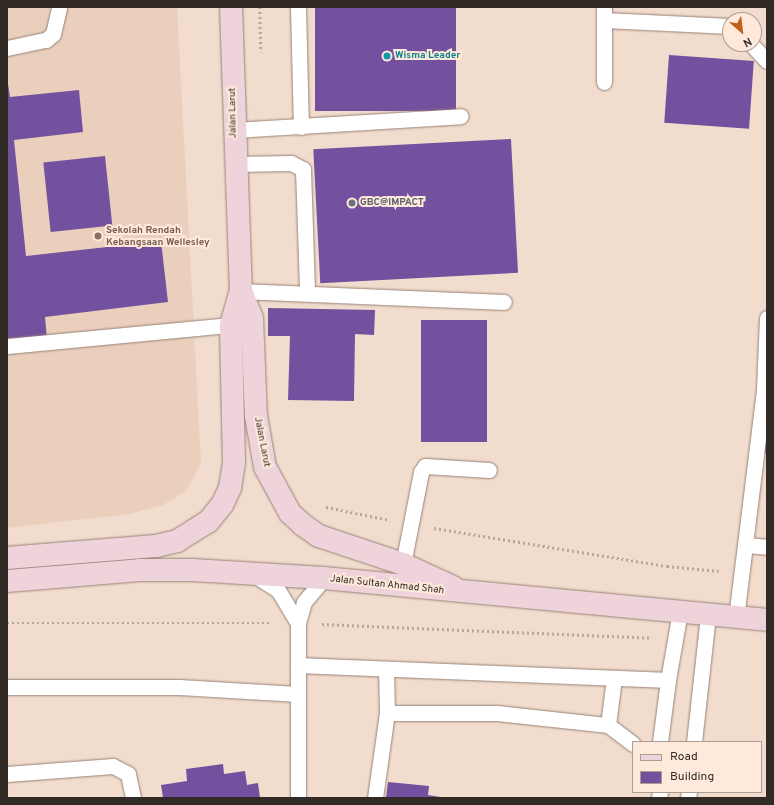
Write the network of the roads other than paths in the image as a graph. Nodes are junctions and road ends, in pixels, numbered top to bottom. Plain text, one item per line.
1 (59, 7) edge
2 (231, 7) edge
3 (298, 7) edge
4 (604, 14) edge
5 (722, 25) edge
6 (7, 48) edge
7 (759, 52) edge
8 (767, 61) edge
9 (604, 82) dead end
10 (461, 116) dead end
11 (301, 127) junction
12 (234, 130) junction
13 (234, 164) junction
14 (241, 291) junction
15 (307, 291) junction
16 (504, 302) dead end
17 (767, 318) edge
18 (231, 325) junction
19 (7, 346) edge
20 (489, 470) dead end
21 (760, 471) edge
22 (746, 545) junction
23 (767, 547) edge
24 (7, 558) edge
25 (403, 564) junction
26 (251, 574) junction
27 (324, 578) junction
28 (7, 581) edge
29 (467, 594) junction
30 (680, 611) junction
31 (708, 615) junction
32 (736, 618) junction
33 (767, 620) edge
34 (298, 624) junction
35 (298, 665) junction
36 (386, 669) junction
37 (614, 678) junction
38 (668, 680) junction
39 (7, 687) edge
40 (298, 694) junction
41 (387, 712) junction
42 (608, 725) junction
43 (660, 741) edge
44 (694, 741) edge
45 (632, 743) edge
46 (7, 774) edge
47 (133, 798) edge
48 (298, 798) edge
49 (375, 798) edge

1 - 6 lane
2 - 12 main road, Jalan Larut
3 - 11 lane
4 - 5 lane
4 - 9 lane
7 - 8 lane
10 - 11 lane
11 - 12 lane
12 - 13 main road, Jalan Larut
13 - 14 main road, Jalan Larut
13 - 15 lane
14 - 15 lane
14 - 18 main road, Jalan Larut
14 - 25 main road, Jalan Larut
15 - 16 lane
17 - 21 lane
18 - 19 lane
18 - 24 main road, Jalan Larut
20 - 25 lane
21 - 22 lane
22 - 23 lane
22 - 32 lane
25 - 29 main road, Jalan Larut
26 - 27 main road, Jalan Sultan Ahmad Shah
26 - 28 main road, Jalan Sultan Ahmad Shah
26 - 34 lane
27 - 29 main road, Jalan Sultan Ahmad Shah
27 - 34 lane
29 - 30 main road, Jalan Sultan Ahmad Shah
30 - 31 main road, Jalan Sultan Ahmad Shah
30 - 38 lane
31 - 32 main road, Jalan Sultan Ahmad Shah
31 - 44 lane
32 - 33 main road, Jalan Sultan Ahmad Shah
34 - 35 lane
35 - 36 lane
35 - 40 lane
36 - 37 lane
36 - 41 lane
37 - 38 lane
37 - 42 lane
38 - 43 lane
39 - 40 lane
40 - 48 lane
41 - 42 lane
41 - 49 lane
42 - 45 lane
46 - 47 lane

